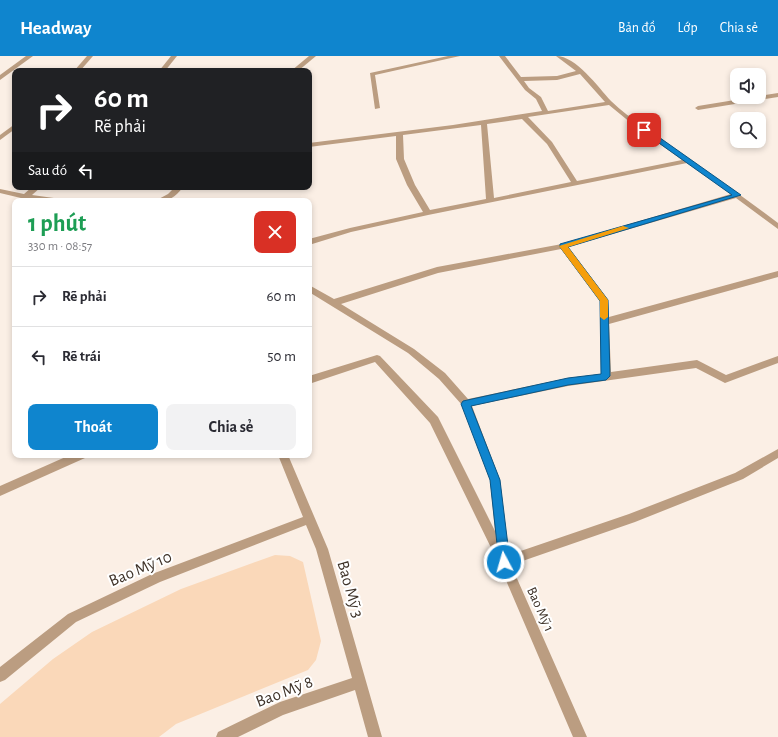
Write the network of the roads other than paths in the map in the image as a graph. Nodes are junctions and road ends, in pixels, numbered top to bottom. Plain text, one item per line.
1 (30, 56) edge
2 (90, 56) edge
3 (174, 56) edge
4 (313, 56) edge
5 (417, 56) edge
6 (457, 56) edge
7 (502, 56) edge
8 (559, 56) edge
9 (423, 63) junction
10 (14, 68) edge
11 (80, 68) edge
12 (164, 68) edge
13 (298, 68) edge
14 (12, 69) edge
15 (581, 72) junction
16 (0, 78) edge
17 (519, 79) junction
18 (778, 95) edge
19 (610, 103) junction
20 (377, 108) dead end
21 (698, 108) dead end
22 (546, 114) junction
23 (524, 117) junction
24 (484, 123) junction
25 (12, 128) edge
26 (399, 134) junction
27 (0, 138) edge
28 (312, 145) edge
29 (688, 161) junction
30 (575, 183) junction
31 (33, 190) edge
32 (176, 190) edge
33 (0, 192) edge
34 (737, 195) junction
35 (171, 196) junction
36 (25, 197) junction
37 (34, 198) edge
38 (166, 198) edge
39 (174, 198) edge
40 (490, 200) junction
41 (428, 213) junction
42 (778, 227) edge
43 (312, 241) edge
44 (563, 246) junction
45 (778, 274) edge
46 (312, 290) edge
47 (333, 303) junction
48 (604, 322) junction
49 (778, 359) edge
50 (606, 376) junction
51 (312, 379) edge
52 (466, 404) junction
53 (778, 452) edge
54 (74, 458) edge
55 (284, 458) edge
56 (0, 491) edge
57 (310, 519) junction
58 (504, 562) junction
59 (0, 675) edge
60 (359, 682) junction
61 (223, 737) edge
62 (375, 737) edge
63 (580, 737) edge

1 - 10 street
2 - 11 street
3 - 12 street
4 - 13 street
5 - 9 street
6 - 9 street
7 - 17 street
8 - 15 street
9 - 20 street
14 - 16 street
15 - 17 street
15 - 19 street
17 - 22 street
18 - 21 street
19 - 22 street
19 - 29 street
22 - 23 street
23 - 24 street
23 - 30 street
24 - 26 street
24 - 40 street
25 - 27 street
26 - 28 street
26 - 41 street
29 - 30 street
29 - 34 street
30 - 40 street
31 - 36 street
32 - 35 street
33 - 36 street
34 - 42 street
34 - 44 street
35 - 38 street
35 - 39 street
36 - 37 street
40 - 41 street
41 - 43 street
44 - 47 street
44 - 48 street
45 - 48 street
46 - 47 street
47 - 52 street
48 - 50 street
49 - 50 street
50 - 52 street
51 - 58 street, Bao Mỹ 1
52 - 58 street
53 - 58 street
54 - 56 street
55 - 57 street, Bao Mỹ 3
57 - 59 street, Bao Mỹ 10
57 - 60 street, Bao Mỹ 3
58 - 63 street, Bao Mỹ 1
60 - 61 street, Bao Mỹ 8
60 - 62 street, Bao Mỹ 3

